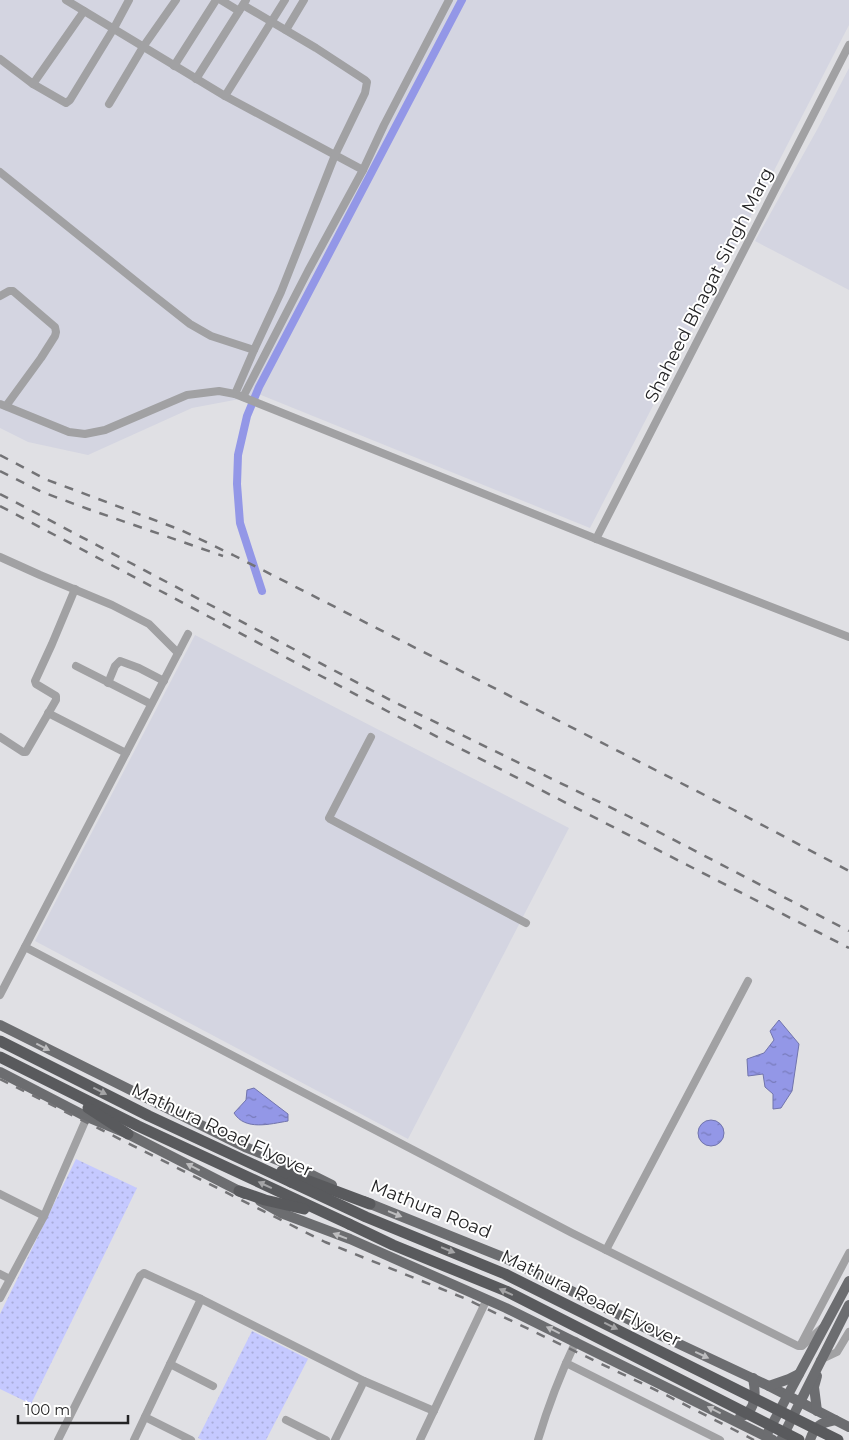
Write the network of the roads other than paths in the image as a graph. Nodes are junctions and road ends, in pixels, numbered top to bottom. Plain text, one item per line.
1 (66, 0) edge
2 (129, 0) edge
3 (176, 0) edge
4 (216, 0) edge
5 (221, 0) edge
6 (285, 0) edge
7 (304, 0) edge
8 (449, 0) edge
9 (243, 5) edge
10 (84, 11) junction
11 (272, 22) junction
12 (114, 28) junction
13 (286, 30) junction
14 (849, 45) edge
15 (144, 48) junction
16 (0, 59) edge
17 (174, 66) junction
18 (196, 79) junction
19 (33, 84) junction
20 (225, 96) junction
21 (109, 104) dead end
22 (335, 155) junction
23 (363, 170) junction
24 (0, 172) edge
25 (0, 296) edge
26 (254, 350) junction
27 (242, 396) junction
28 (3, 405) edge
29 (596, 539) junction
30 (0, 557) edge
31 (75, 589) junction
32 (188, 634) dead end
33 (849, 637) edge
34 (178, 653) junction
35 (76, 666) dead end
36 (164, 681) junction
37 (108, 683) junction
38 (151, 704) junction
39 (48, 713) junction
40 (0, 737) edge
41 (371, 737) dead end
42 (126, 753) junction
43 (526, 923) dead end
44 (25, 947) junction
45 (748, 981) dead end
46 (0, 996) edge
47 (0, 1025) edge
48 (0, 1041) edge
49 (0, 1057) edge
50 (0, 1072) edge
51 (51, 1082) junction
52 (87, 1116) junction
53 (128, 1134) junction
54 (248, 1163) junction
55 (239, 1191) junction
56 (0, 1194) edge
57 (370, 1204) junction
58 (326, 1213) junction
59 (44, 1216) junction
60 (606, 1250) junction
61 (849, 1253) edge
62 (0, 1274) edge
63 (10, 1279) junction
64 (849, 1281) edge
65 (0, 1298) edge
66 (201, 1299) junction
67 (487, 1299) junction
68 (849, 1305) edge
69 (832, 1325) junction
70 (849, 1332) edge
71 (576, 1342) junction
72 (800, 1346) junction
73 (820, 1360) junction
74 (566, 1363) junction
75 (170, 1364) junction
76 (799, 1374) junction
77 (753, 1378) junction
78 (364, 1381) junction
79 (213, 1386) dead end
80 (769, 1386) junction
81 (788, 1395) junction
82 (800, 1401) junction
83 (817, 1411) junction
84 (434, 1412) junction
85 (145, 1417) junction
86 (732, 1419) junction
87 (286, 1420) dead end
88 (835, 1420) junction
89 (849, 1427) edge
90 (770, 1438) edge
91 (58, 1440) edge
92 (134, 1440) edge
93 (191, 1440) edge
94 (326, 1440) edge
95 (335, 1440) edge
96 (420, 1440) edge
97 (538, 1440) edge
98 (720, 1440) edge
99 (781, 1440) edge
100 (799, 1440) edge
101 (810, 1440) edge
102 (838, 1440) edge

1 - 10 street
2 - 12 street
3 - 15 street
4 - 17 street
5 - 9 street
6 - 11 street
7 - 13 street
8 - 23 street
9 - 11 street
9 - 18 street
10 - 12 street
10 - 19 street
11 - 13 street
11 - 20 street
12 - 15 street
12 - 19 street
13 - 22 street
14 - 29 street, Shaheed Bhagat Singh Marg
15 - 17 street
15 - 21 street
16 - 19 street
17 - 18 street
18 - 20 street
20 - 22 street
22 - 23 street
22 - 26 street
23 - 27 street
24 - 26 street
25 - 28 street
26 - 27 street
27 - 28 street
27 - 29 street
29 - 33 street
30 - 31 street
31 - 34 street
31 - 39 street
32 - 34 street
34 - 36 street
35 - 37 street
36 - 37 street
36 - 38 street
37 - 38 street
38 - 42 street
39 - 40 street
39 - 42 street
41 - 43 street
42 - 44 street
44 - 46 street
44 - 60 street
45 - 60 street
47 -> 57 main road, Mathura Road
48 -> 54 highway, Mathura Road Flyover
49 - 51 highway
50 - 52 main road
51 - 53 highway
58 -> 51 highway
52 - 53 main road
52 - 59 street
55 -> 53 main road
54 - 57 highway
54 -> 102 highway, Mathura Road Flyover, bridge
55 - 58 highway
67 -> 55 main road
56 - 59 street
57 -> 77 main road, Mathura Road
100 -> 58 highway, Mathura Road Flyover, bridge
59 - 63 street
60 - 72 street
61 - 72 street
62 - 63 street
63 - 65 street
64 - 69 main road
66 - 75 street
66 - 78 street
66 - 91 street
71 -> 67 main road
67 - 84 street
68 - 69 main road
69 - 72 street
69 - 73 main road
69 - 76 main road
70 - 73 street
71 - 74 street
86 -> 71 main road
73 - 82 main road
73 - 83 main road
74 - 97 street
74 - 98 street
75 - 79 street
75 - 85 street
76 - 80 main road
76 - 81 main road
77 - 80 main road, Mathura Road
77 - 86 main road
78 - 84 street
78 - 95 street
80 - 81 main road, Mathura Road
81 - 82 main road, Mathura Road
81 - 90 main road
82 - 83 main road, Mathura Road
82 - 99 main road
83 - 88 main road, Mathura Road
84 - 96 street
85 - 92 street
85 - 93 street
86 - 90 main road
87 - 94 street
88 - 89 main road, Mathura Road
88 - 101 main road

